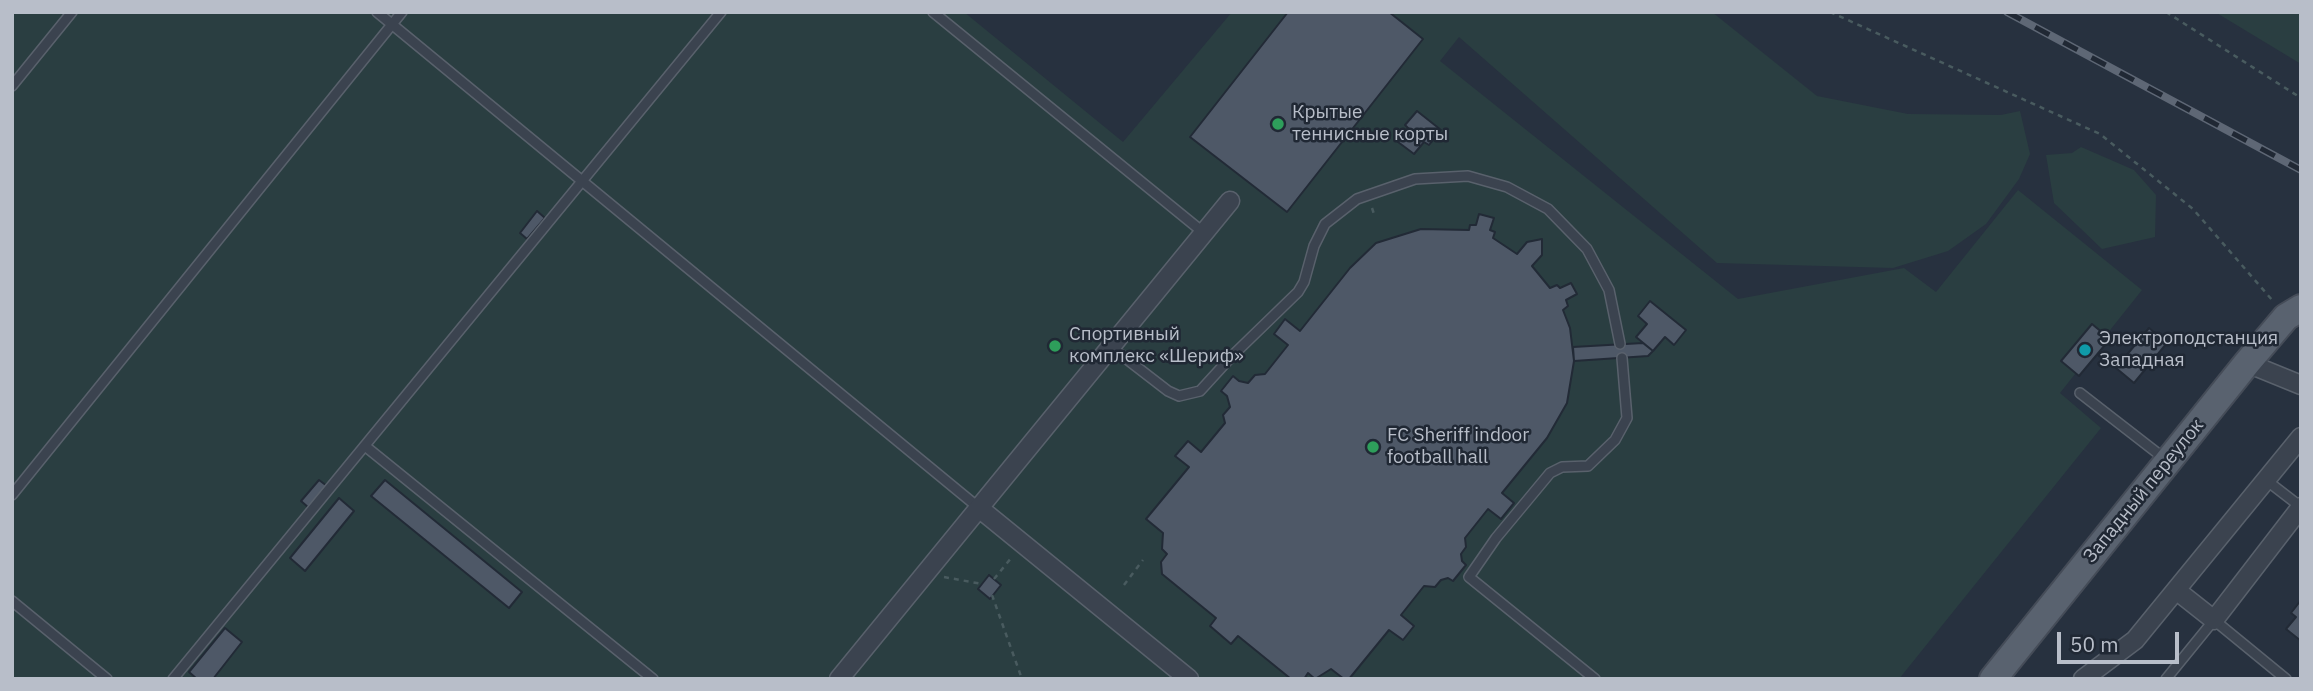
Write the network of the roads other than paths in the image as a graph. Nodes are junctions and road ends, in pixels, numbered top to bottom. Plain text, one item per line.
1 (72, 12) edge
2 (377, 12) edge
3 (402, 12) edge
4 (721, 12) edge
5 (933, 12) edge
6 (392, 24) junction
7 (12, 86) edge
8 (582, 181) junction
9 (1230, 201) dead end
10 (1204, 233) junction
11 (2294, 312) edge
12 (1620, 344) dead end
13 (1111, 347) junction
14 (1622, 358) dead end
15 (2247, 363) junction
16 (2301, 386) edge
17 (2080, 393) dead end
18 (2301, 437) edge
19 (365, 446) junction
20 (2168, 461) junction
21 (2266, 480) junction
22 (12, 495) edge
23 (2301, 507) edge
24 (979, 508) junction
25 (2176, 590) junction
26 (12, 601) edge
27 (2214, 620) junction
28 (107, 679) edge
29 (173, 679) edge
30 (653, 679) edge
31 (839, 679) edge
32 (1189, 679) edge
33 (1595, 679) edge
34 (1993, 679) edge
35 (2083, 679) edge
36 (2166, 679) edge
37 (2286, 679) edge

1 - 7 lane
2 - 6 lane
3 - 6 lane
4 - 8 lane
5 - 10 lane
6 - 8 lane
6 - 22 lane
8 - 19 lane
8 - 24 lane
9 - 10 street
10 - 13 street
11 - 15 main road, Западный переулок
12 - 13 lane
13 - 24 street
14 - 33 lane
15 - 16 street
15 - 20 main road, Западный переулок
17 - 20 lane
18 - 21 street
19 - 29 lane
19 - 30 lane
20 - 34 main road, Западный переулок
21 - 23 lane
21 - 25 street
23 - 27 street
24 - 31 street
24 - 32 street
25 - 27 street
25 - 35 street
26 - 28 lane
27 - 36 lane
27 - 37 lane

